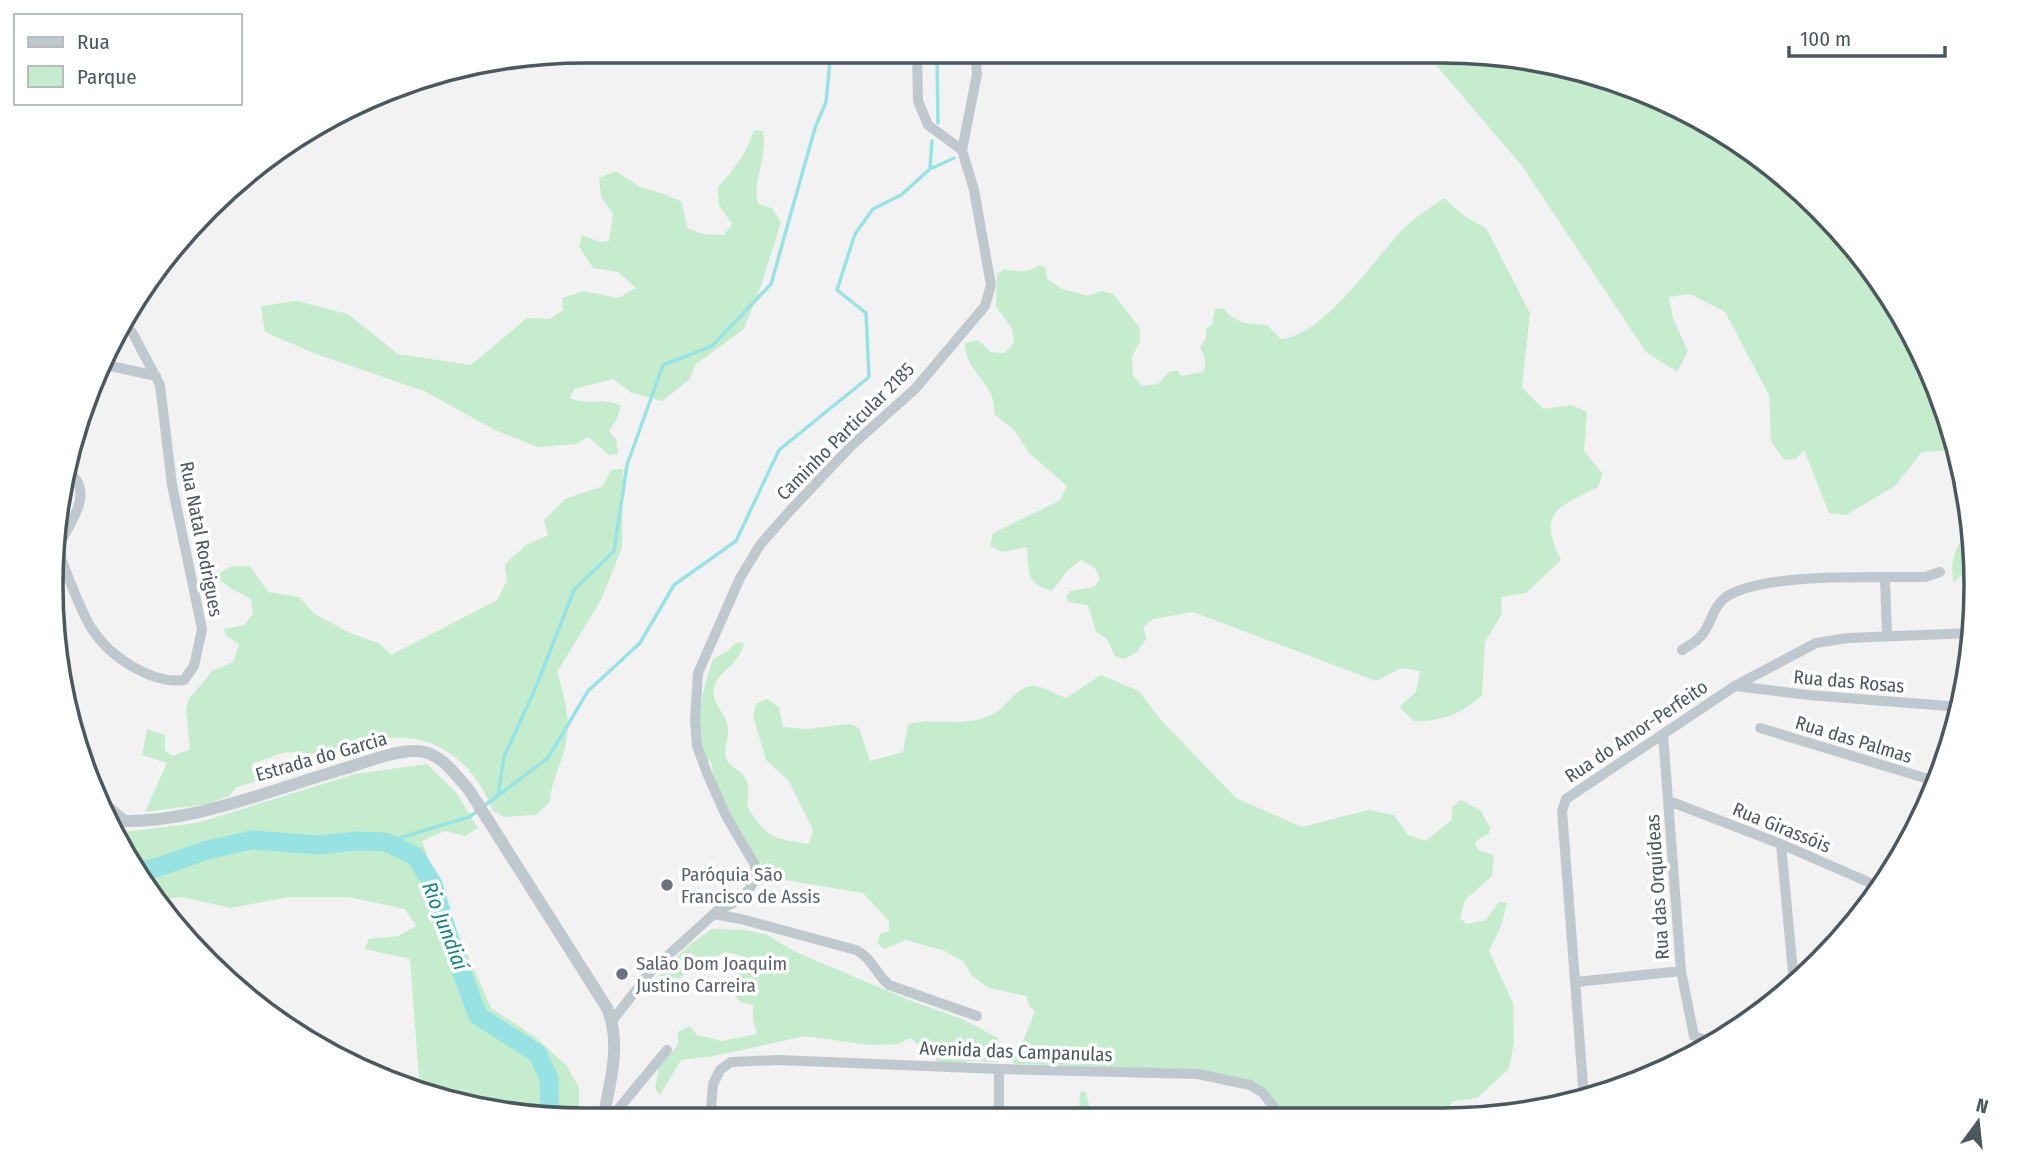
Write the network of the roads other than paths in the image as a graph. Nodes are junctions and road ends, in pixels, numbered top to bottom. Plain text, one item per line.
1 (917, 63) edge
2 (976, 63) edge
3 (962, 150) junction
4 (130, 330) edge
5 (112, 366) edge
6 (156, 376) junction
7 (75, 476) edge
8 (66, 532) edge
9 (64, 565) edge
10 (1940, 572) dead end
11 (1885, 578) junction
12 (1962, 633) edge
13 (1887, 636) junction
14 (1682, 650) dead end
15 (1735, 685) junction
16 (1950, 706) edge
17 (1760, 728) dead end
18 (1663, 734) junction
19 (1926, 778) edge
20 (1669, 801) junction
21 (115, 812) edge
22 (119, 822) edge
23 (127, 822) junction
24 (1781, 844) junction
25 (1871, 883) edge
26 (714, 914) junction
27 (1681, 971) junction
28 (1793, 972) edge
29 (1576, 982) junction
30 (977, 1016) dead end
31 (612, 1021) junction
32 (1701, 1039) edge
33 (667, 1050) dead end
34 (999, 1069) junction
35 (1583, 1088) edge
36 (605, 1108) edge
37 (619, 1108) edge
38 (711, 1108) edge
39 (999, 1108) edge
40 (1275, 1108) edge

1 - 3 street
2 - 3 street, Caminho Particular 2185
3 - 26 street, Caminho Particular 2185
4 - 6 street
5 - 6 street
6 - 9 street, Rua Natal Rodrigues
7 - 8 street
10 - 11 street
11 - 13 street
11 - 14 street
12 - 13 street, Rua do Amor-Perfeito
13 - 15 street, Rua do Amor-Perfeito
15 - 16 street, Rua das Rosas
15 - 18 street, Rua do Amor-Perfeito
17 - 19 street, Rua das Palmas
18 - 20 street, Rua das Orquídeas
18 - 29 street, Rua do Amor-Perfeito
20 - 24 street, Rua Girassóis
20 - 27 street, Rua das Orquídeas
21 - 23 street
22 - 23 street, Estrada do Garcia
23 - 31 street, Estrada do Garcia
24 - 25 street, Rua Girassóis
24 - 28 street
26 - 30 street
26 - 31 street
27 - 29 street
27 - 32 street, Rua das Orquídeas
29 - 35 street, Rua do Amor-Perfeito
31 - 36 street
33 - 37 street
34 - 38 street, Avenida das Campanulas
34 - 39 street
34 - 40 street, Avenida das Campanulas

